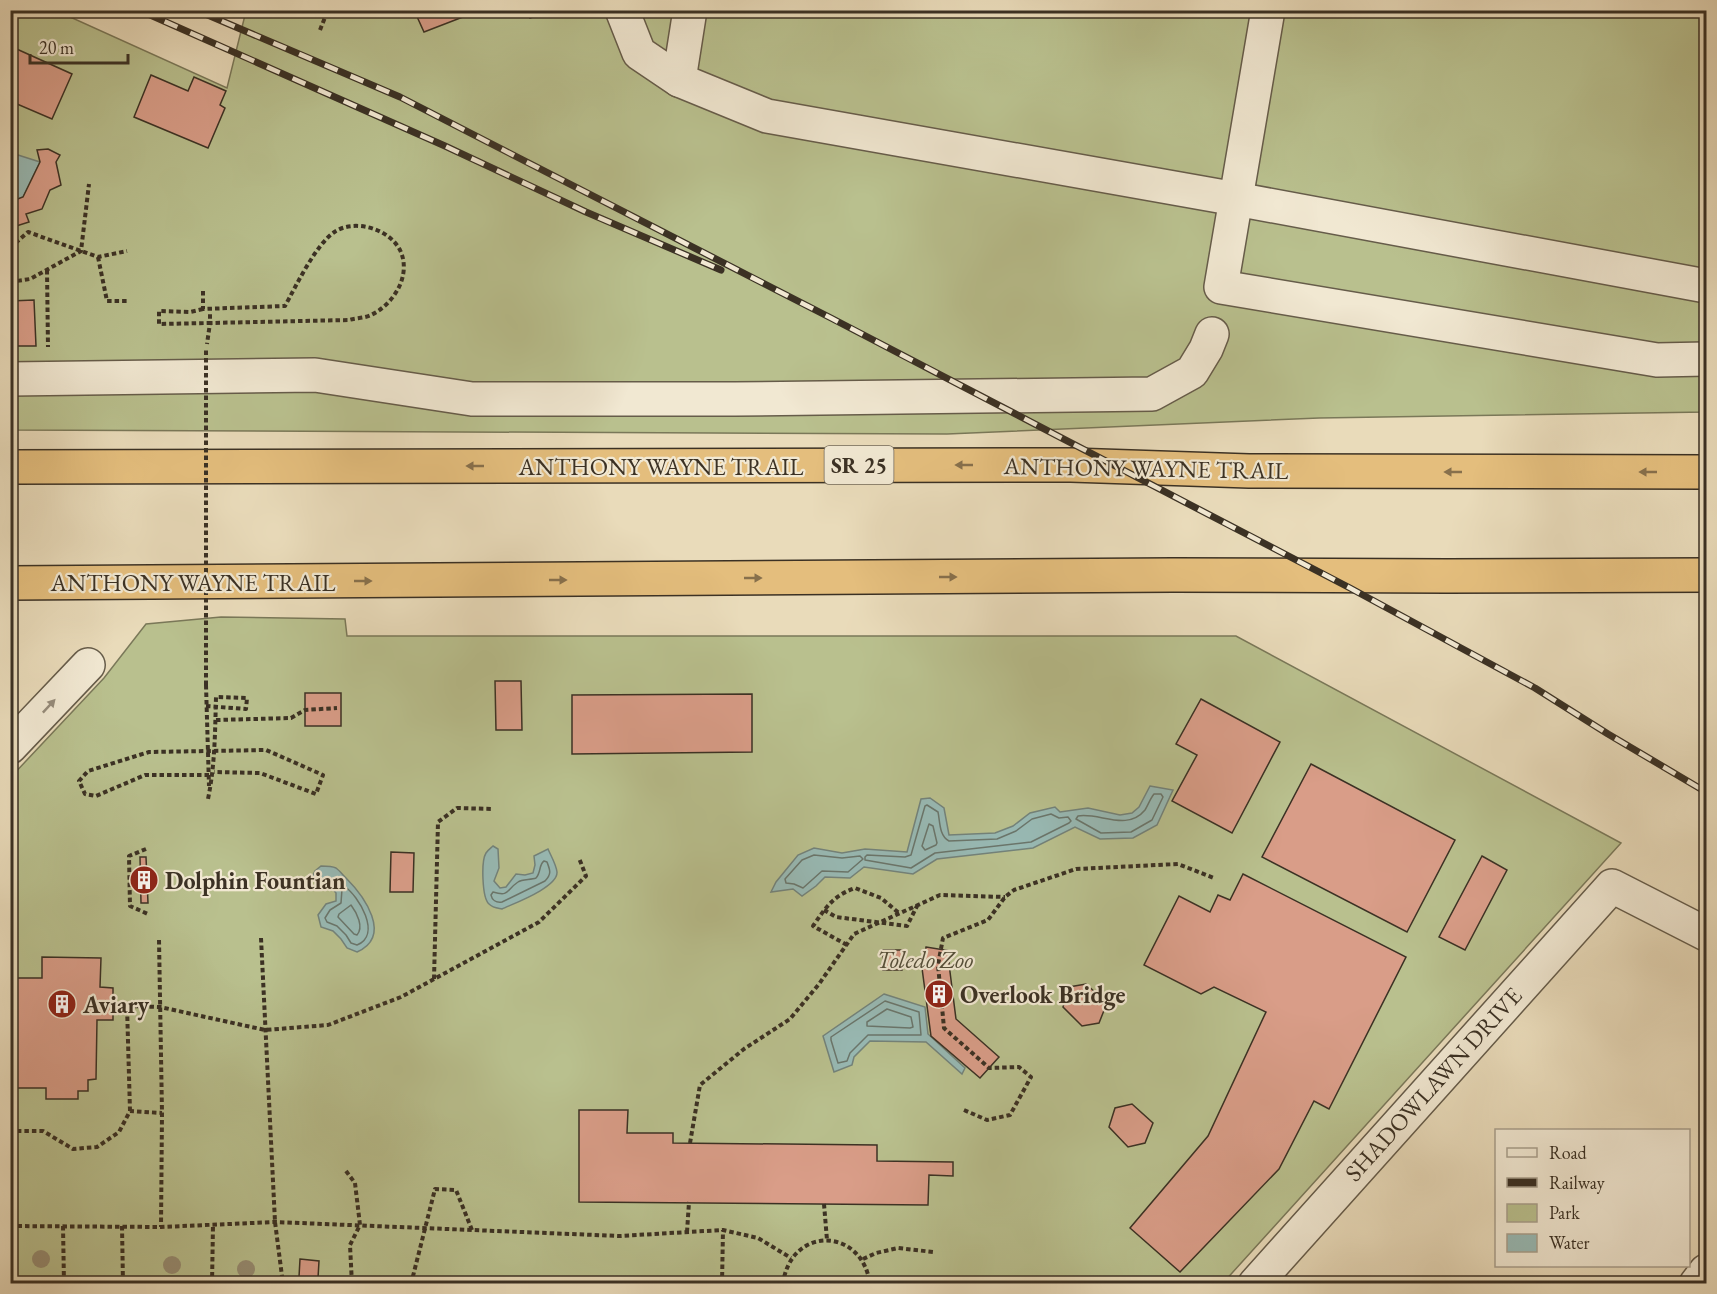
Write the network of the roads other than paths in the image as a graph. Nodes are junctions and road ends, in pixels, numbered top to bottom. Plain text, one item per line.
1 (622, 10) edge
2 (690, 10) edge
3 (1268, 10) edge
4 (679, 80) junction
5 (1236, 199) junction
6 (1707, 286) edge
7 (1212, 334) dead end
8 (1707, 360) edge
9 (10, 379) edge
10 (10, 467) edge
11 (1707, 472) edge
12 (1707, 575) edge
13 (10, 583) edge
14 (88, 665) dead end
15 (10, 747) edge
16 (1707, 934) edge
17 (1707, 1271) edge
18 (1264, 1281) edge
19 (1696, 1284) edge

1 - 4 street
2 - 4 street
3 - 5 street
4 - 5 street
5 - 6 street
5 - 8 street
7 - 9 street
11 -> 10 highway, ANTHONY WAYNE TRAIL / SR 25
13 -> 12 highway, ANTHONY WAYNE TRAIL
15 -> 14 street
16 - 18 street, SHADOWLAWN DRIVE
17 - 19 street

